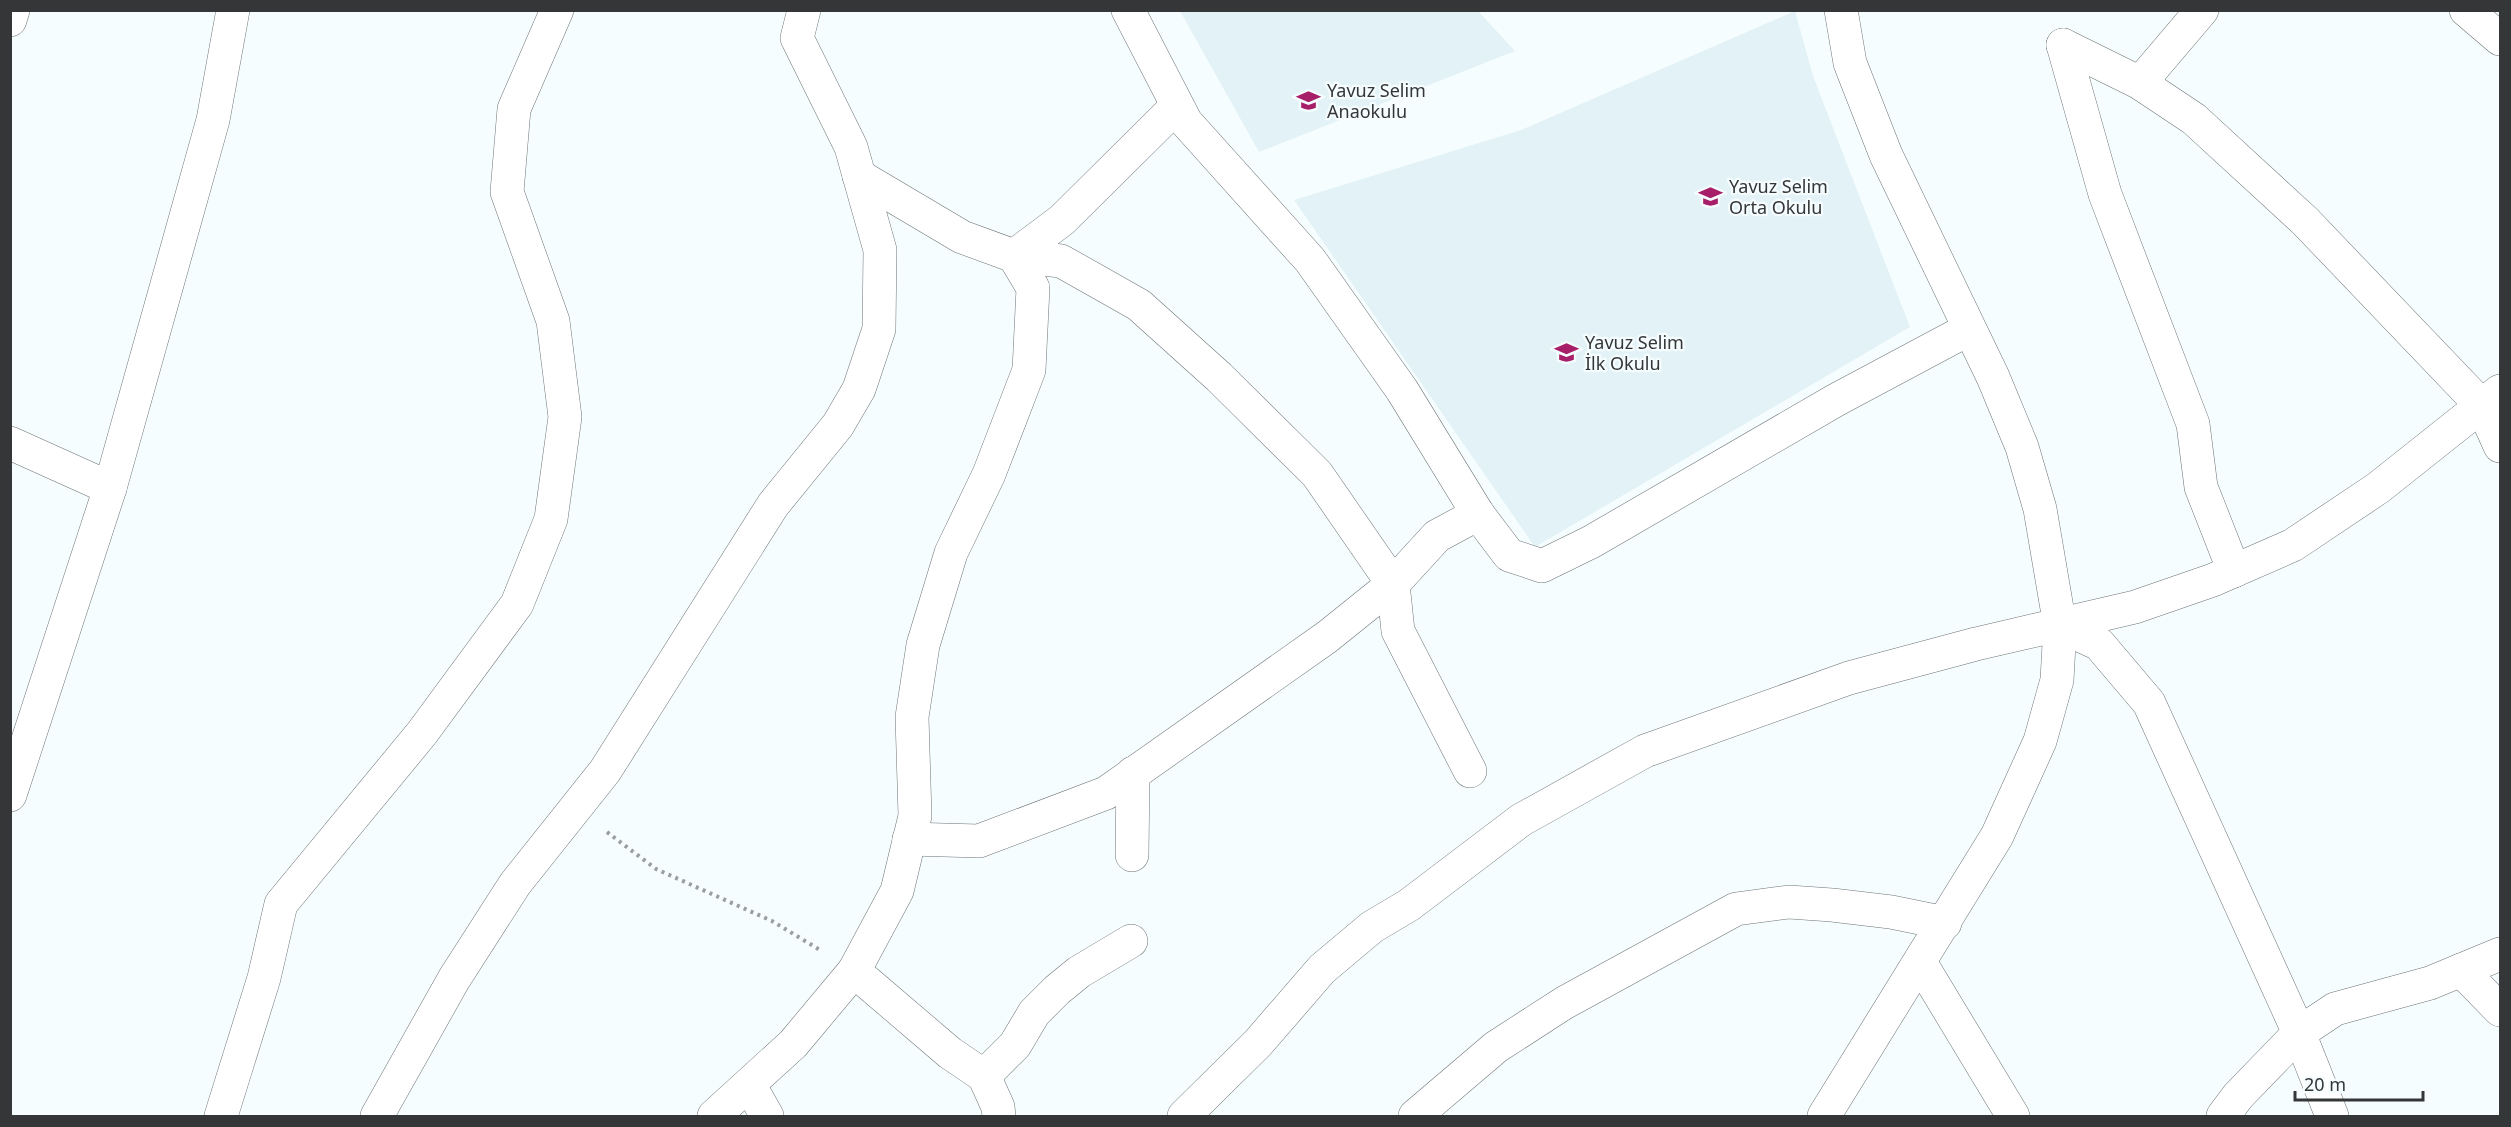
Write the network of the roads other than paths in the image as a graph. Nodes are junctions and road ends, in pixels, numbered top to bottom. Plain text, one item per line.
1 (13, 10) edge
2 (233, 10) edge
3 (557, 10) edge
4 (804, 10) edge
5 (1128, 10) edge
6 (1840, 10) edge
7 (2202, 10) edge
8 (2466, 10) edge
9 (10, 20) edge
10 (2500, 39) edge
11 (2140, 83) junction
12 (1178, 106) junction
13 (859, 176) junction
14 (1014, 256) junction
15 (1969, 328) junction
16 (2491, 399) edge
17 (10, 443) edge
18 (2500, 446) edge
19 (110, 488) junction
20 (1478, 514) junction
21 (2234, 571) junction
22 (1393, 584) junction
23 (2060, 626) junction
24 (1470, 771) dead end
25 (1132, 773) junction
26 (10, 795) edge
27 (909, 839) junction
28 (1132, 855) dead end
29 (1945, 923) junction
30 (1131, 941) dead end
31 (2500, 954) edge
32 (1920, 962) junction
33 (2461, 970) junction
34 (854, 971) junction
35 (2500, 1010) edge
36 (2299, 1033) junction
37 (984, 1076) junction
38 (750, 1086) junction
39 (221, 1116) edge
40 (377, 1116) edge
41 (714, 1116) edge
42 (767, 1116) edge
43 (999, 1116) edge
44 (1184, 1116) edge
45 (1415, 1116) edge
46 (1824, 1116) edge
47 (2013, 1116) edge
48 (2223, 1116) edge
49 (2332, 1116) edge

1 - 9 street
2 - 19 street
3 - 39 street
4 - 13 street
5 - 12 street
6 - 15 street
7 - 11 street
8 - 10 street
11 - 16 street
11 - 21 street
12 - 14 street
12 - 20 street
13 - 14 street
13 - 40 street
14 - 22 street
14 - 27 street
15 - 20 street
15 - 23 street
16 - 18 street
16 - 21 street
17 - 19 street
19 - 26 street
20 - 22 street
21 - 23 street
22 - 24 street
22 - 25 street
23 - 29 street
23 - 36 street
23 - 44 street
25 - 27 street
25 - 28 street
27 - 34 street
29 - 32 street
29 - 45 street
30 - 37 street
31 - 33 street
32 - 46 street
32 - 47 street
33 - 35 street
33 - 36 street
34 - 37 street
34 - 38 street
36 - 48 street
36 - 49 street
37 - 43 street
38 - 41 street
38 - 42 street

